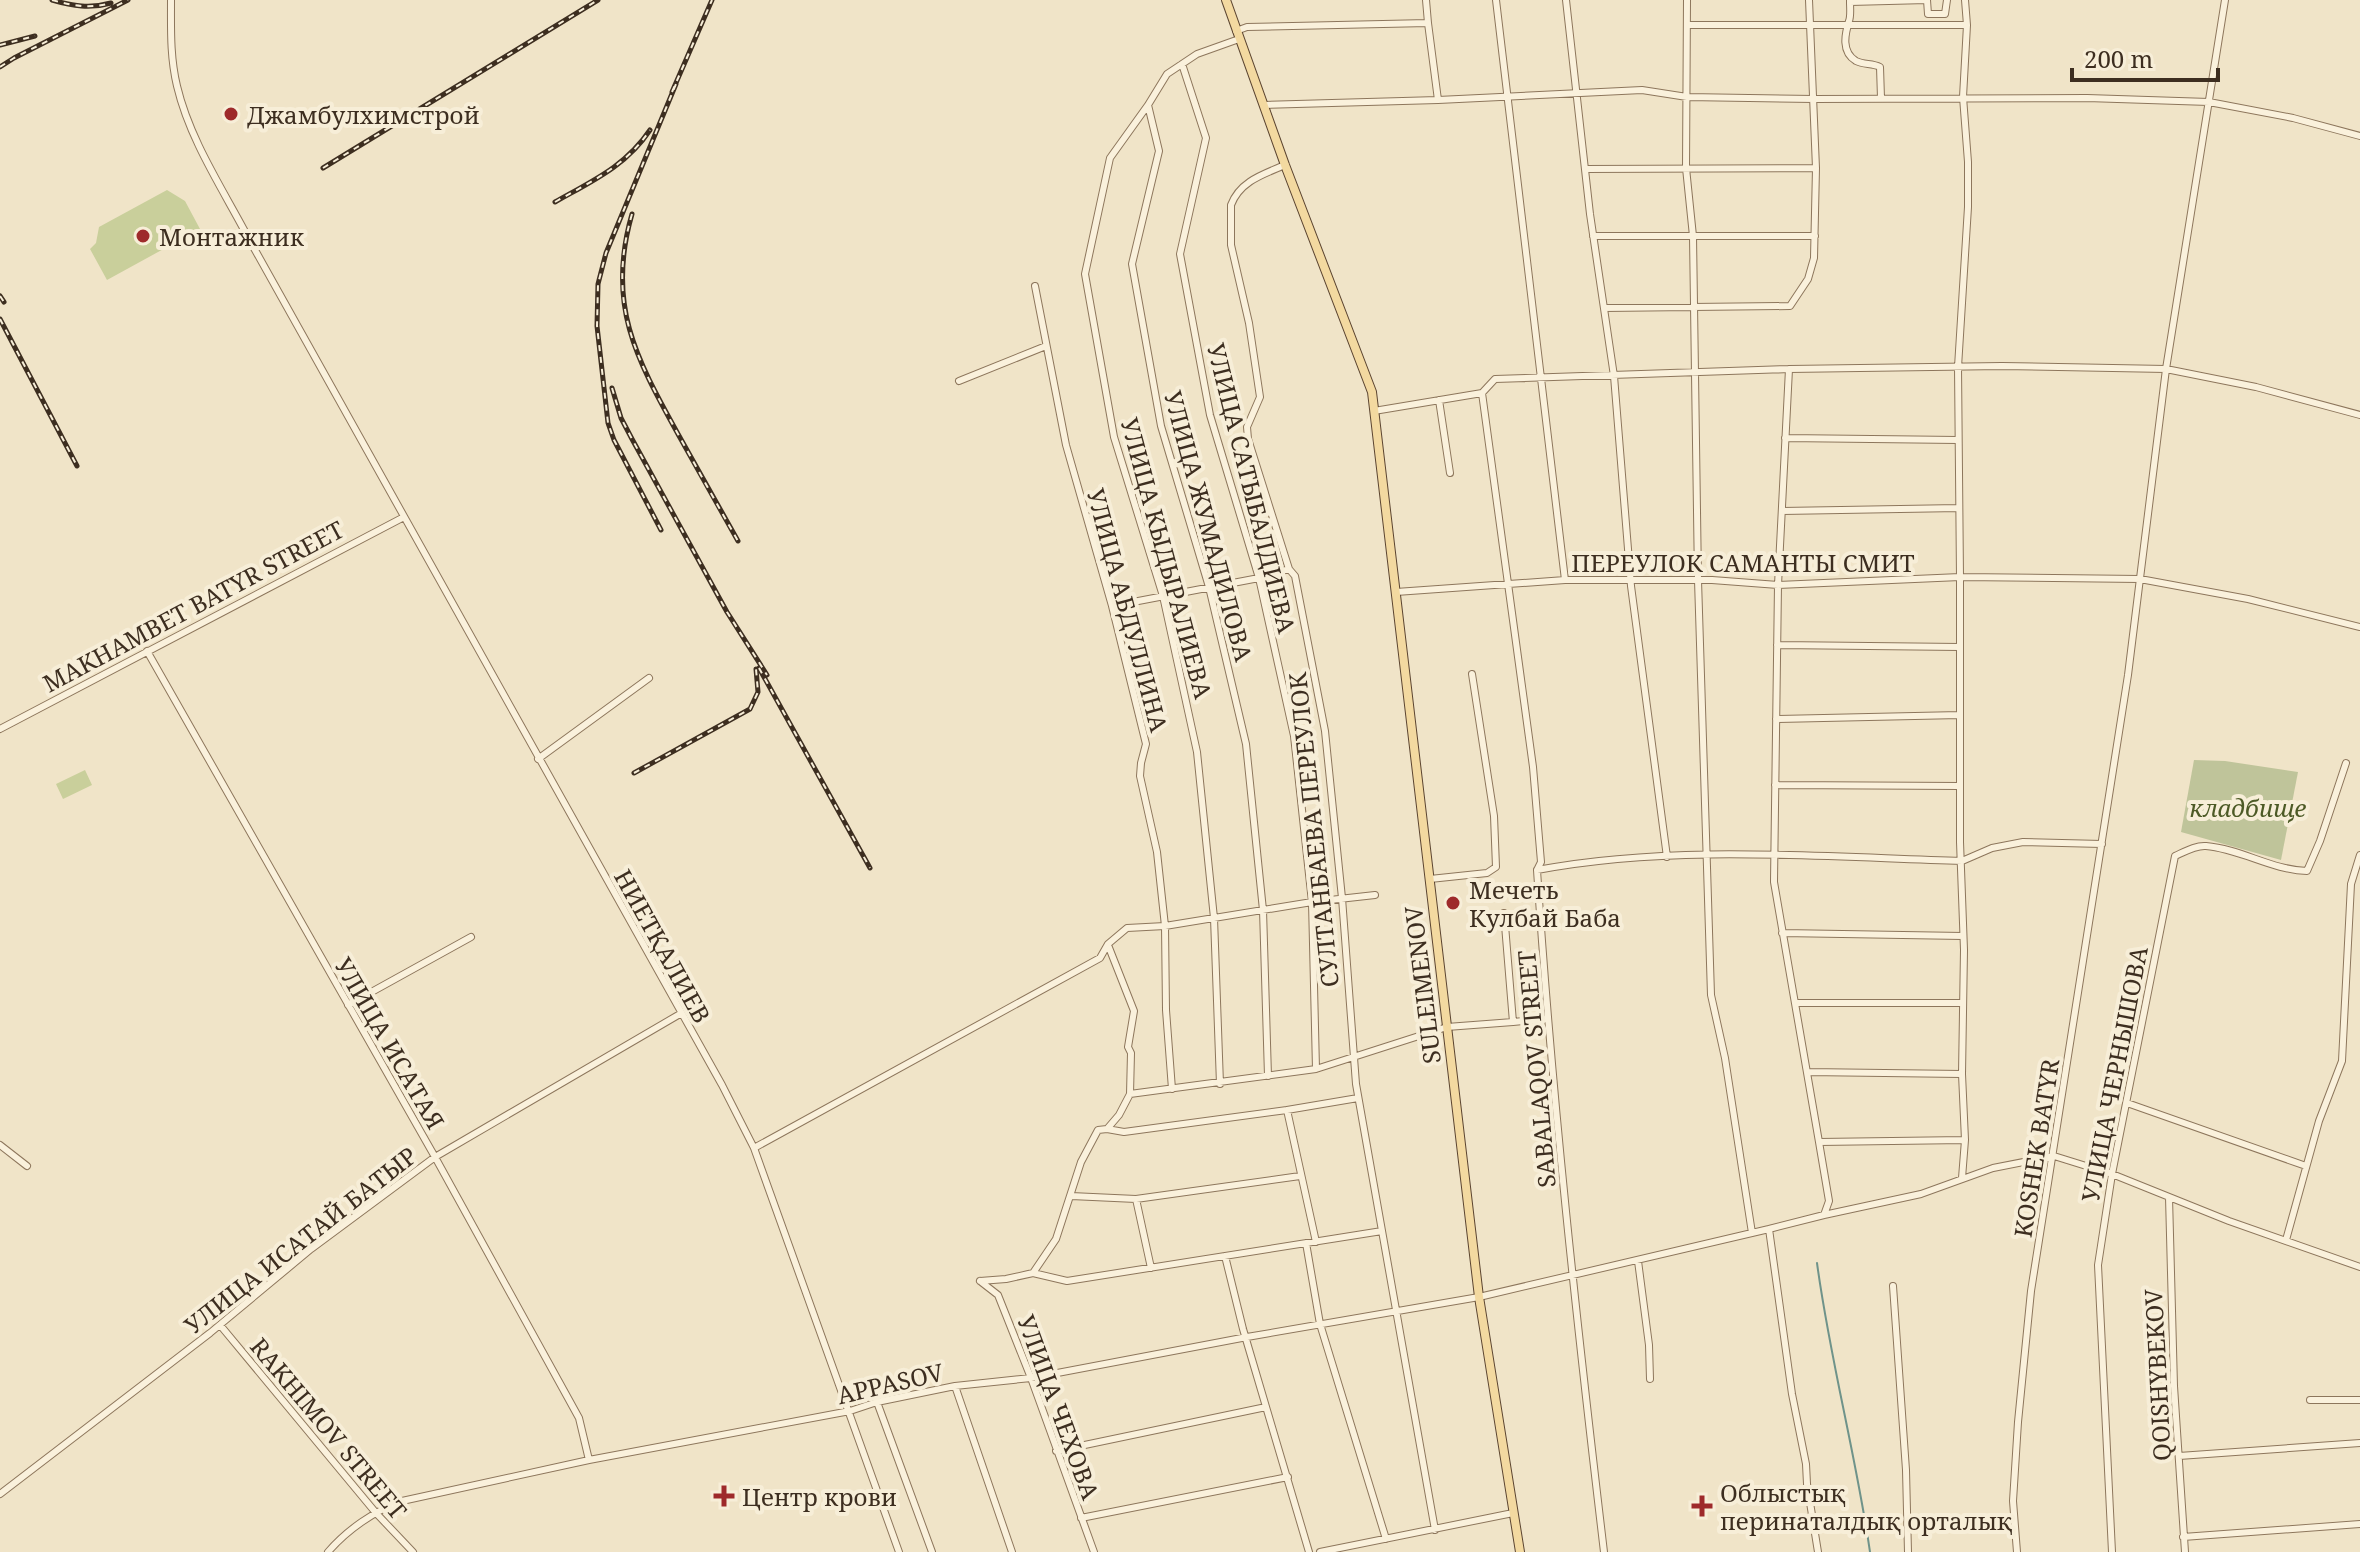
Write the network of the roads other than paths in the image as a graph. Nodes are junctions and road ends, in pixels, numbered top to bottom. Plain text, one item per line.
1 (171, 0) edge
2 (1226, 0) edge
3 (1426, 0) edge
4 (1496, 0) edge
5 (1566, 0) edge
6 (1687, 0) edge
7 (1809, 0) edge
8 (1927, 0) edge
9 (1947, 0) edge
10 (1965, 0) edge
11 (2225, 0) edge
12 (1850, 1) edge
13 (1928, 14) junction
14 (1428, 23) junction
15 (1687, 25) junction
16 (1847, 25) junction
17 (1929, 25) junction
18 (1967, 25) junction
19 (1810, 26) junction
20 (1237, 35) junction
21 (1182, 64) junction
22 (1577, 92) junction
23 (1507, 97) junction
24 (1687, 97) junction
25 (1963, 97) junction
26 (1881, 98) junction
27 (1814, 99) junction
28 (1438, 100) junction
29 (2209, 102) junction
30 (1148, 105) junction
31 (1264, 105) junction
32 (2360, 136) edge
33 (1285, 165) junction
34 (1686, 168) junction
35 (1816, 168) junction
36 (1585, 169) junction
37 (1593, 236) junction
38 (1693, 236) junction
39 (1815, 236) junction
40 (1035, 286) dead end
41 (1692, 307) junction
42 (1604, 308) junction
43 (1046, 346) junction
44 (1958, 367) junction
45 (1789, 369) junction
46 (2166, 369) junction
47 (1695, 373) junction
48 (1614, 376) junction
49 (1541, 378) junction
50 (959, 381) dead end
51 (1482, 393) junction
52 (1439, 400) junction
53 (1374, 411) junction
54 (2360, 415) edge
55 (1785, 438) junction
56 (1958, 440) junction
57 (1450, 473) dead end
58 (1959, 508) junction
59 (1782, 511) junction
60 (404, 517) junction
61 (1289, 569) junction
62 (1960, 577) junction
63 (1259, 578) junction
64 (2140, 579) junction
65 (1565, 580) junction
66 (1698, 580) junction
67 (1631, 581) junction
68 (1506, 584) junction
69 (1778, 585) junction
70 (1209, 587) junction
71 (1396, 592) junction
72 (1163, 596) junction
73 (1112, 606) junction
74 (2360, 627) edge
75 (1777, 645) junction
76 (1960, 647) junction
77 (147, 651) junction
78 (1472, 674) dead end
79 (649, 678) dead end
80 (1960, 715) junction
81 (1776, 719) junction
82 (0, 729) edge
83 (538, 759) junction
84 (2346, 763) dead end
85 (1775, 785) junction
86 (1960, 786) junction
87 (2102, 844) junction
88 (1706, 855) junction
89 (1773, 855) junction
90 (2360, 855) edge
91 (1667, 857) junction
92 (1962, 861) junction
93 (1537, 870) junction
94 (1430, 879) junction
95 (1375, 895) dead end
96 (1342, 898) junction
97 (1312, 902) junction
98 (1263, 910) junction
99 (1504, 913) dead end
100 (1214, 918) junction
101 (1165, 926) junction
102 (1782, 933) junction
103 (1963, 936) junction
104 (471, 937) dead end
105 (1108, 944) junction
106 (1796, 1003) junction
107 (1962, 1003) junction
108 (348, 1005) junction
109 (680, 1014) junction
110 (1547, 1019) junction
111 (1513, 1022) junction
112 (1447, 1027) junction
113 (1353, 1059) junction
114 (1316, 1069) junction
115 (1807, 1072) junction
116 (1962, 1074) junction
117 (1268, 1076) junction
118 (1220, 1084) junction
119 (1172, 1089) junction
120 (1130, 1094) junction
121 (1358, 1098) junction
122 (2127, 1103) junction
123 (1287, 1110) junction
124 (1107, 1129) junction
125 (1965, 1140) junction
126 (1819, 1142) junction
127 (0, 1145) edge
128 (754, 1148) junction
129 (2054, 1156) junction
130 (435, 1157) junction
131 (2303, 1164) junction
132 (27, 1166) dead end
133 (2112, 1174) junction
134 (1300, 1176) junction
135 (1962, 1178) junction
136 (1071, 1196) junction
137 (2169, 1197) junction
138 (1136, 1199) junction
139 (1824, 1215) junction
140 (1769, 1229) junction
141 (1382, 1231) junction
142 (1752, 1233) junction
143 (2286, 1240) junction
144 (1316, 1242) junction
145 (1306, 1243) junction
146 (1225, 1256) junction
147 (1638, 1261) junction
148 (2360, 1267) edge
149 (1151, 1268) junction
150 (1033, 1273) junction
151 (1573, 1273) junction
152 (1006, 1279) junction
153 (1893, 1286) dead end
154 (998, 1295) junction
155 (1479, 1297) junction
156 (1397, 1312) junction
157 (1320, 1324) junction
158 (220, 1325) junction
159 (1247, 1337) junction
160 (1031, 1378) junction
161 (1650, 1379) dead end
162 (955, 1386) junction
163 (2310, 1400) dead end
164 (2360, 1400) edge
165 (877, 1402) junction
166 (1266, 1407) junction
167 (850, 1411) junction
168 (2360, 1443) edge
169 (1056, 1451) junction
170 (2179, 1456) junction
171 (589, 1460) junction
172 (1288, 1477) junction
173 (0, 1494) edge
174 (376, 1513) junction
175 (1513, 1513) junction
176 (1081, 1518) junction
177 (2360, 1524) edge
178 (1435, 1530) junction
179 (2183, 1537) junction
180 (1386, 1539) junction
181 (328, 1552) edge
182 (413, 1552) edge
183 (899, 1552) edge
184 (932, 1552) edge
185 (1012, 1552) edge
186 (1094, 1552) edge
187 (1309, 1552) edge
188 (1320, 1552) edge
189 (1520, 1552) edge
190 (1604, 1552) edge
191 (1818, 1552) edge
192 (1908, 1552) edge
193 (2017, 1552) edge
194 (2112, 1552) edge
195 (2185, 1552) edge

1 - 60 street, НИЕТҚАЛИЕВ
2 - 20 main road, SULEIMENOV
3 - 14 street
4 - 23 street
5 - 22 street
6 - 15 street
7 - 19 street
8 - 12 street
8 - 13 street
9 - 13 street
10 - 18 street
11 - 29 street, KOSHEK BATYR
12 - 16 street
13 - 17 street
14 - 20 street
14 - 28 street
15 - 19 street
15 - 24 street
16 - 17 street
16 - 19 street
16 - 26 street
17 - 18 street
18 - 25 street
19 - 27 street
20 - 21 street
20 - 31 main road, SULEIMENOV
21 - 30 street
21 - 63 street, УЛИЦА САТЫБАЛДИЕВА
22 - 23 street
22 - 24 street
22 - 36 street
23 - 28 street
23 - 49 street
24 - 27 street
24 - 34 street
25 - 26 street
25 - 29 street
25 - 44 street
26 - 27 street
27 - 35 street
28 - 31 street
29 - 32 street
29 - 46 street, KOSHEK BATYR
30 - 70 street, УЛИЦА ЖУМАДИЛОВА
30 - 72 street, УЛИЦА КЫДЫРАЛИЕВА
31 - 33 main road, SULEIMENOV
33 - 53 main road, SULEIMENOV
33 - 61 street, СУЛТАНБАЕВА ПЕРЕУЛОК
34 - 35 street
34 - 36 street
34 - 38 street
35 - 39 street
36 - 37 street
37 - 38 street
37 - 42 street
38 - 39 street
38 - 41 street
39 - 41 street
40 - 43 street, УЛИЦА АБДУЛЛИНА
41 - 42 street
41 - 47 street
42 - 48 street
43 - 50 street
43 - 73 street, УЛИЦА АБДУЛЛИНА
44 - 45 street
44 - 46 street
44 - 56 street
45 - 47 street
45 - 55 street
46 - 54 street
46 - 64 street, KOSHEK BATYR
47 - 48 street
47 - 66 street
48 - 49 street
48 - 67 street
49 - 51 street
49 - 65 street
51 - 52 street
51 - 68 street, SABALAQOV STREET
52 - 53 street
52 - 57 street
53 - 71 main road, SULEIMENOV
55 - 56 street
55 - 59 street
56 - 58 street
58 - 59 street
58 - 62 street
59 - 69 street
60 - 77 street, MAKHAMBET BATYR STREET
60 - 83 street, НИЕТҚАЛИЕВ
61 - 63 street
61 - 96 street, СУЛТАНБАЕВА ПЕРЕУЛОК
62 - 64 street, ПЕРЕУЛОК САМАНТЫ СМИТ
62 - 69 street, ПЕРЕУЛОК САМАНТЫ СМИТ
62 - 76 street
63 - 70 street
63 - 97 street, УЛИЦА САТЫБАЛДИЕВА
64 - 74 street, ПЕРЕУЛОК САМАНТЫ СМИТ
64 - 87 street, KOSHEK BATYR
65 - 67 street, ПЕРЕУЛОК САМАНТЫ СМИТ
65 - 68 street, ПЕРЕУЛОК САМАНТЫ СМИТ
66 - 67 street, ПЕРЕУЛОК САМАНТЫ СМИТ
66 - 69 street, ПЕРЕУЛОК САМАНТЫ СМИТ
66 - 88 street
67 - 91 street
68 - 71 street, ПЕРЕУЛОК САМАНТЫ СМИТ
68 - 93 street, SABALAQOV STREET
69 - 75 street
70 - 72 street
70 - 98 street, УЛИЦА ЖУМАДИЛОВА
71 - 94 main road, SULEIMENOV
72 - 73 street
72 - 100 street, УЛИЦА КЫДЫРАЛИЕВА
73 - 101 street, УЛИЦА АБДУЛЛИНА
75 - 76 street
75 - 81 street
76 - 80 street
77 - 82 street, MAKHAMBET BATYR STREET
77 - 108 street, УЛИЦА ИСАТАЯ
78 - 94 street
79 - 83 street
80 - 81 street
80 - 86 street
81 - 85 street
83 - 109 street, НИЕТҚАЛИЕВ
84 - 122 street, УЛИЦА ЧЕРНЫШОВА
85 - 86 street
85 - 89 street
86 - 92 street
87 - 92 street
87 - 129 street, KOSHEK BATYR
88 - 89 street
88 - 91 street
88 - 142 street
89 - 92 street
89 - 102 street
90 - 131 street
91 - 93 street
92 - 103 street
93 - 110 street, SABALAQOV STREET
94 - 112 main road, SULEIMENOV
95 - 96 street
96 - 97 street
96 - 113 street, СУЛТАНБАЕВА ПЕРЕУЛОК
97 - 98 street
97 - 114 street, УЛИЦА САТЫБАЛДИЕВА
98 - 100 street
98 - 117 street, УЛИЦА ЖУМАДИЛОВА
99 - 111 street
100 - 101 street
100 - 118 street, УЛИЦА КЫДЫРАЛИЕВА
101 - 105 street
101 - 119 street, УЛИЦА АБДУЛЛИНА
102 - 103 street
102 - 106 street
103 - 107 street
104 - 108 street
105 - 120 street
105 - 128 street
106 - 107 street
106 - 115 street
107 - 116 street
108 - 130 street, УЛИЦА ИСАТАЯ
109 - 128 street, НИЕТҚАЛИЕВ
109 - 130 street, УЛИЦА ИСАТАЙ БАТЫР
110 - 111 street
110 - 151 street, SABALAQOV STREET
111 - 112 street
112 - 113 street
112 - 155 main road, SULEIMENOV
113 - 114 street
113 - 121 street, СУЛТАНБАЕВА ПЕРЕУЛОК
114 - 117 street
115 - 116 street
115 - 126 street
116 - 125 street
117 - 118 street
118 - 119 street
119 - 120 street
120 - 124 street
121 - 123 street
121 - 141 street, СУЛТАНБАЕВА ПЕРЕУЛОК
122 - 131 street
122 - 133 street, УЛИЦА ЧЕРНЫШОВА
123 - 124 street
123 - 134 street
124 - 136 street
125 - 126 street
125 - 135 street
126 - 139 street
127 - 132 street
128 - 167 street, НИЕТҚАЛИЕВ
129 - 133 street
129 - 135 street, APPASOV
129 - 193 street, KOSHEK BATYR
130 - 158 street, УЛИЦА ИСАТАЙ БАТЫР
130 - 171 street, УЛИЦА ИСАТАЯ
131 - 143 street
133 - 137 street
133 - 194 street, УЛИЦА ЧЕРНЫШОВА
134 - 138 street
134 - 144 street
135 - 139 street, APPASOV
136 - 138 street
136 - 150 street
137 - 143 street
137 - 170 street, QOISHYBEKOV
138 - 149 street
139 - 140 street, APPASOV
140 - 142 street, APPASOV
140 - 191 street
141 - 144 street
141 - 156 street, СУЛТАНБАЕВА ПЕРЕУЛОК
142 - 147 street, APPASOV
143 - 148 street
144 - 145 street
145 - 146 street
145 - 157 street
146 - 149 street
146 - 159 street
147 - 151 street, APPASOV
147 - 161 street
149 - 150 street
150 - 152 street
151 - 155 street, APPASOV
151 - 190 street, SABALAQOV STREET
152 - 154 street
152 - 154 street, УЛИЦА ЧЕХОВА
153 - 192 street
154 - 160 street, УЛИЦА ЧЕХОВА
155 - 156 street, APPASOV
155 - 175 main road, SULEIMENOV
156 - 157 street, APPASOV
156 - 178 street, СУЛТАНБАЕВА ПЕРЕУЛОК
157 - 159 street, APPASOV
157 - 180 street
158 - 173 street, УЛИЦА ИСАТАЙ БАТЫР
158 - 174 street, RAKHIMOV STREET
159 - 160 street, APPASOV
159 - 166 street
160 - 162 street, APPASOV
160 - 169 street, УЛИЦА ЧЕХОВА
162 - 165 street, APPASOV
162 - 185 street
163 - 164 street
165 - 167 street, APPASOV
165 - 184 street
166 - 169 street
166 - 172 street
167 - 171 street, APPASOV
167 - 183 street, НИЕТҚАЛИЕВ
168 - 170 street
169 - 176 street, УЛИЦА ЧЕХОВА
170 - 179 street, QOISHYBEKOV
171 - 174 street, APPASOV
172 - 176 street
172 - 187 street
174 - 181 street, APPASOV
174 - 182 street, RAKHIMOV STREET
175 - 178 street
175 - 189 main road, SULEIMENOV
176 - 186 street, УЛИЦА ЧЕХОВА
177 - 179 street
178 - 180 street
179 - 195 street, QOISHYBEKOV
180 - 188 street

